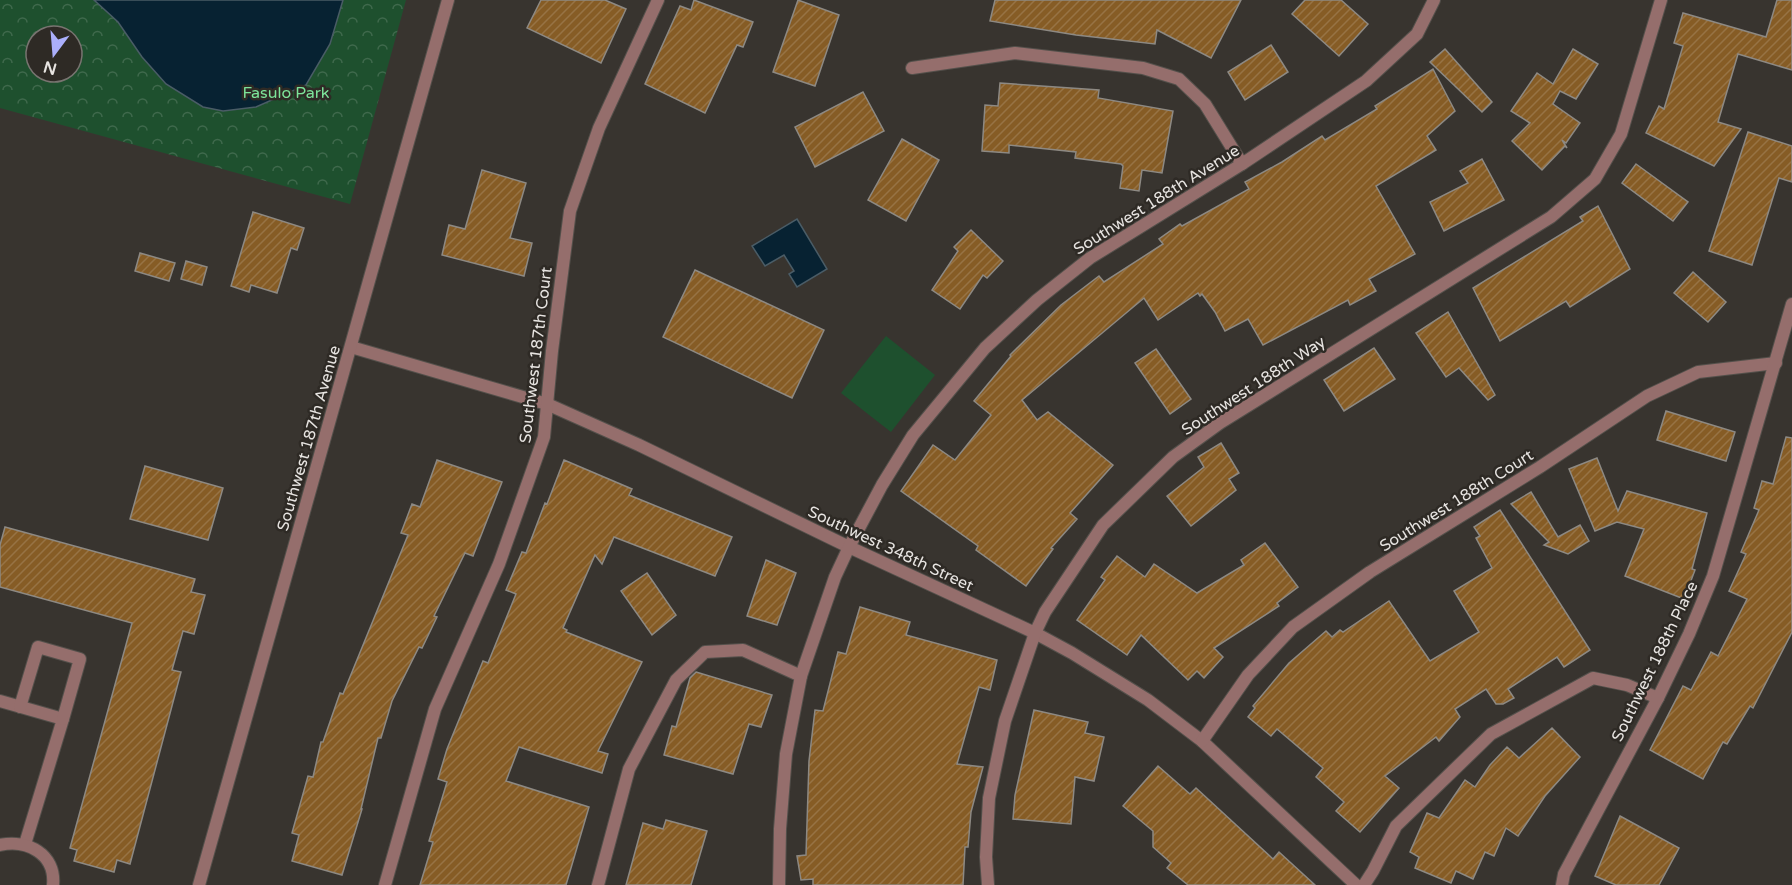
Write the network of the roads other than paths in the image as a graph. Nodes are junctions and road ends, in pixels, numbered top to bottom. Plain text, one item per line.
1 (448, 0) edge
2 (658, 0) edge
3 (1434, 0) edge
4 (1661, 0) edge
5 (912, 68) dead end
6 (1242, 164) junction
7 (1792, 304) edge
8 (351, 347) junction
9 (1776, 363) junction
10 (547, 404) junction
11 (849, 547) junction
12 (1035, 633) junction
13 (801, 676) junction
14 (1658, 698) junction
15 (0, 701) edge
16 (20, 707) junction
17 (63, 719) junction
18 (1202, 741) junction
19 (25, 844) junction
20 (0, 845) edge
21 (53, 885) edge
22 (200, 885) edge
23 (385, 885) edge
24 (598, 885) edge
25 (779, 885) edge
26 (988, 885) edge
27 (1356, 885) edge
28 (1364, 885) edge
29 (1562, 885) edge

1 - 8 street, Southwest 187th Avenue
2 - 10 street, Southwest 187th Court
3 - 6 street, Southwest 188th Avenue
4 - 12 street, Southwest 188th Way
5 - 6 street
6 - 11 street, Southwest 188th Avenue
7 - 9 street, Southwest 188th Place
8 - 10 street, Southwest 348th Street
8 - 22 street, Southwest 187th Avenue
9 - 14 street, Southwest 188th Place
9 - 18 street, Southwest 188th Court
10 - 11 street, Southwest 348th Street
10 - 23 street, Southwest 187th Court
11 - 12 street, Southwest 348th Street
11 - 13 street, Southwest 188th Avenue
12 - 18 street, Southwest 348th Street
12 - 26 street, Southwest 188th Way
13 - 24 street
13 - 25 street, Southwest 188th Avenue
14 - 28 street
14 - 29 street, Southwest 188th Place
15 - 16 street
16 - 17 street
16 - 17 street
17 - 19 street
18 - 27 street, Southwest 348th Street
19 - 20 street
19 - 21 street

